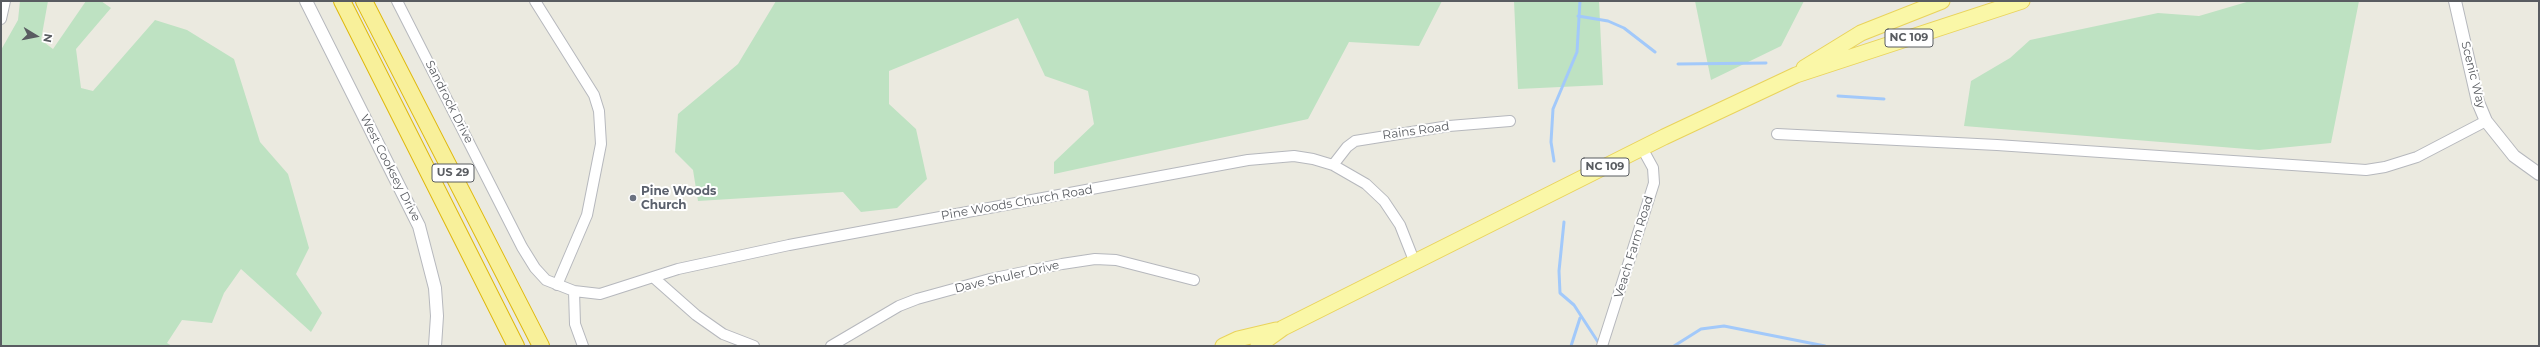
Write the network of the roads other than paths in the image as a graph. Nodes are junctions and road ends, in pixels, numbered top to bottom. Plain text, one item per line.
1 (5, 1) edge
2 (306, 1) edge
3 (342, 1) edge
4 (364, 1) edge
5 (397, 1) edge
6 (535, 1) edge
7 (1942, 1) edge
8 (2022, 1) edge
9 (2456, 1) edge
10 (1, 19) edge
11 (1796, 75) junction
12 (1510, 121) dead end
13 (2486, 121) junction
14 (1777, 134) dead end
15 (1642, 148) junction
16 (1333, 165) junction
17 (2539, 174) edge
18 (1415, 263) junction
19 (653, 277) junction
20 (1194, 280) dead end
21 (557, 285) junction
22 (574, 292) junction
23 (1283, 328) junction
24 (436, 346) edge
25 (516, 346) edge
26 (541, 346) edge
27 (582, 346) edge
28 (754, 346) edge
29 (831, 346) edge
30 (1223, 346) edge
31 (1258, 346) edge
32 (1602, 346) edge

1 - 10 street
2 - 24 street, West Cooksey Drive
3 - 25 highway, US 29
4 - 26 highway, US 29
5 - 21 street, Sandrock Drive
6 - 21 street
7 - 11 main road, NC 109
8 - 11 main road, NC 109
9 - 13 street, Scenic Way
11 - 15 main road, NC 109
12 - 16 street, Rains Road
13 - 14 street
13 - 17 street, Scenic Way
15 - 18 main road, NC 109
15 - 32 street, Veach Farm Road
16 - 18 street, Pine Woods Church Road
16 - 19 street, Pine Woods Church Road
18 - 23 main road, NC 109
19 - 22 street, Pine Woods Church Road
19 - 28 street
20 - 29 street, Dave Shuler Drive
21 - 22 street, Sandrock Drive
22 - 27 street
23 - 30 main road, NC 109
23 - 31 main road, NC 109

